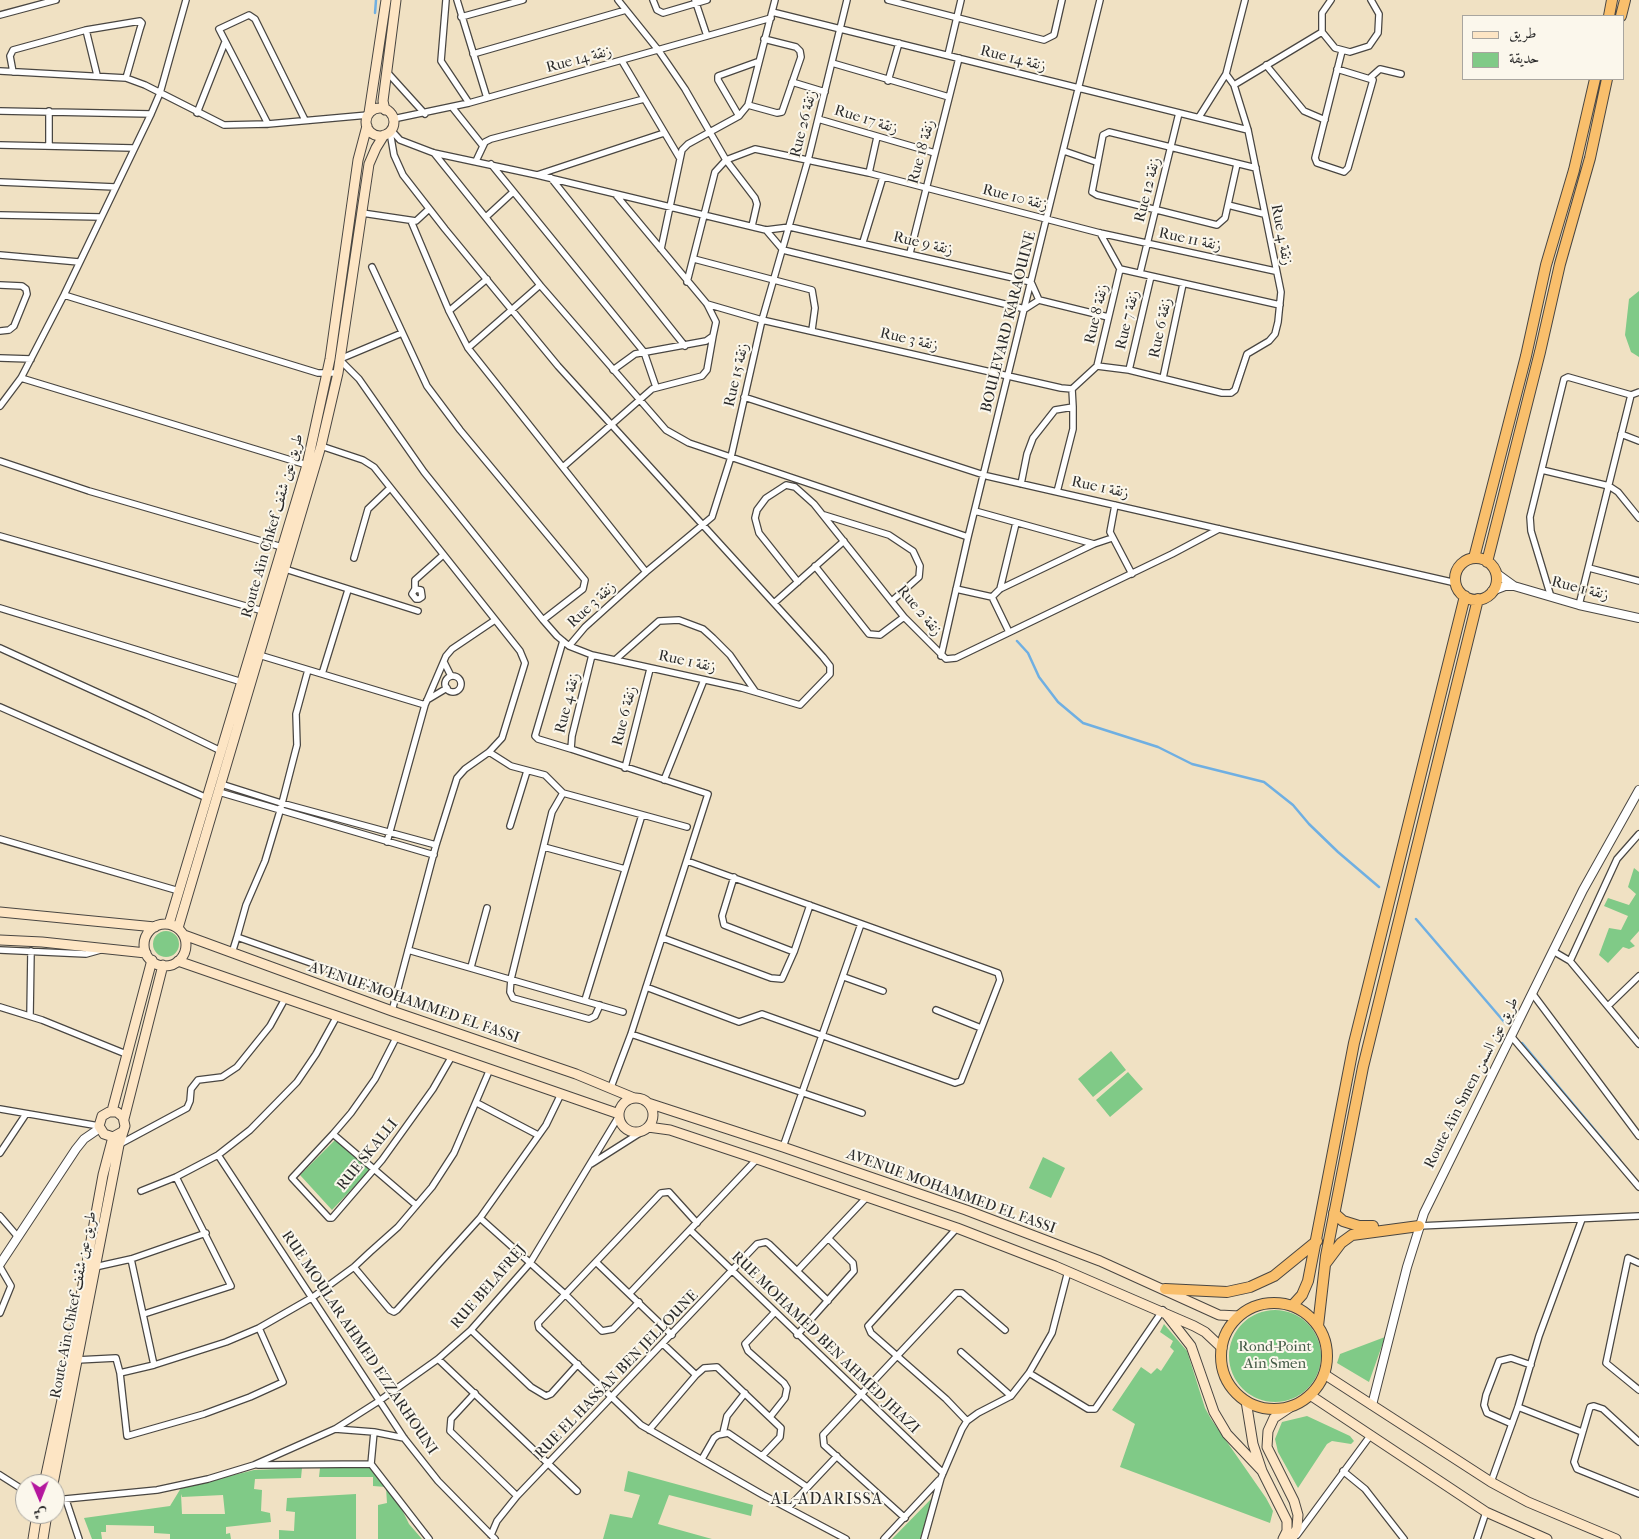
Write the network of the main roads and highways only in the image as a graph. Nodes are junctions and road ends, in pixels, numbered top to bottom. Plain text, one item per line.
1 (386, 0) edge
2 (396, 0) edge
3 (1612, 0) edge
4 (1625, 0) edge
5 (1609, 15) edge
6 (1621, 15) edge
7 (1595, 80) edge
8 (1607, 80) edge
9 (385, 110) junction
10 (369, 114) junction
11 (367, 126) junction
12 (388, 132) junction
13 (1474, 558) junction
14 (1487, 562) junction
15 (1466, 596) junction
16 (1478, 599) junction
17 (0, 912) edge
18 (155, 927) junction
19 (177, 929) junction
20 (0, 940) edge
21 (149, 957) junction
22 (178, 961) junction
23 (163, 965) junction
24 (634, 1098) junction
25 (648, 1103) junction
26 (112, 1111) junction
27 (619, 1115) junction
28 (124, 1119) junction
29 (646, 1129) junction
30 (122, 1132) junction
31 (113, 1136) junction
32 (1334, 1213) junction
33 (1316, 1241) junction
34 (1324, 1266) junction
35 (1165, 1289) junction
36 (1292, 1306) junction
37 (1163, 1310) junction
38 (1239, 1316) junction
39 (1318, 1326) junction
40 (1222, 1348) junction
41 (1324, 1374) junction
42 (1310, 1395) junction
43 (1246, 1401) junction
44 (1292, 1406) junction
45 (1262, 1471) junction
46 (46, 1474) edge
47 (55, 1474) edge
48 (36, 1524) edge
49 (45, 1524) edge
50 (1542, 1538) edge
51 (34, 1539) edge
52 (43, 1539) edge
53 (1282, 1539) edge
54 (1293, 1539) edge
55 (1616, 1539) edge

1 - 10 main road
2 - 9 main road
3 - 5 highway
4 - 6 highway
7 - 13 highway
8 - 14 highway
9 - 10 main road
9 - 12 main road
10 - 11 main road
11 - 12 main road
11 - 19 main road, Route Aïn Chkef طريق عين شقف
12 - 19 main road, Route Aïn Chkef طريق عين شقف
13 - 14 highway
13 - 15 highway
14 - 16 highway
15 - 16 highway
15 - 33 highway
16 - 32 highway
17 - 18 main road
18 - 19 main road
18 - 21 main road
19 - 22 main road
19 - 24 main road, AVENUE MOHAMMED EL FASSI
20 - 21 main road
21 - 23 main road
21 - 26 main road
22 - 23 main road
22 - 27 main road
23 - 28 main road
24 - 25 main road, AVENUE MOHAMMED EL FASSI
24 - 27 main road
25 - 29 main road
25 - 35 main road, AVENUE MOHAMMED EL FASSI
26 - 28 main road
26 - 31 main road
27 - 29 main road
28 - 30 main road
29 - 37 main road
30 - 31 main road
30 - 47 main road, Route Aïn Chkef طريق عين شقف
31 - 46 main road, Route Aïn Chkef طريق عين شقف
32 - 34 highway
32 - 34 highway
33 - 35 highway
33 - 36 highway
34 - 39 highway
35 - 38 main road, AVENUE MOHAMMED EL FASSI
36 - 38 highway
36 - 39 highway
37 - 40 main road
37 - 45 main road
38 - 40 highway
39 - 41 highway
40 - 43 highway
41 - 42 highway
41 - 55 main road
42 - 44 highway
42 - 50 main road
43 - 44 highway
43 - 45 main road
44 - 54 main road
45 - 53 main road
48 - 51 main road
49 - 52 main road

